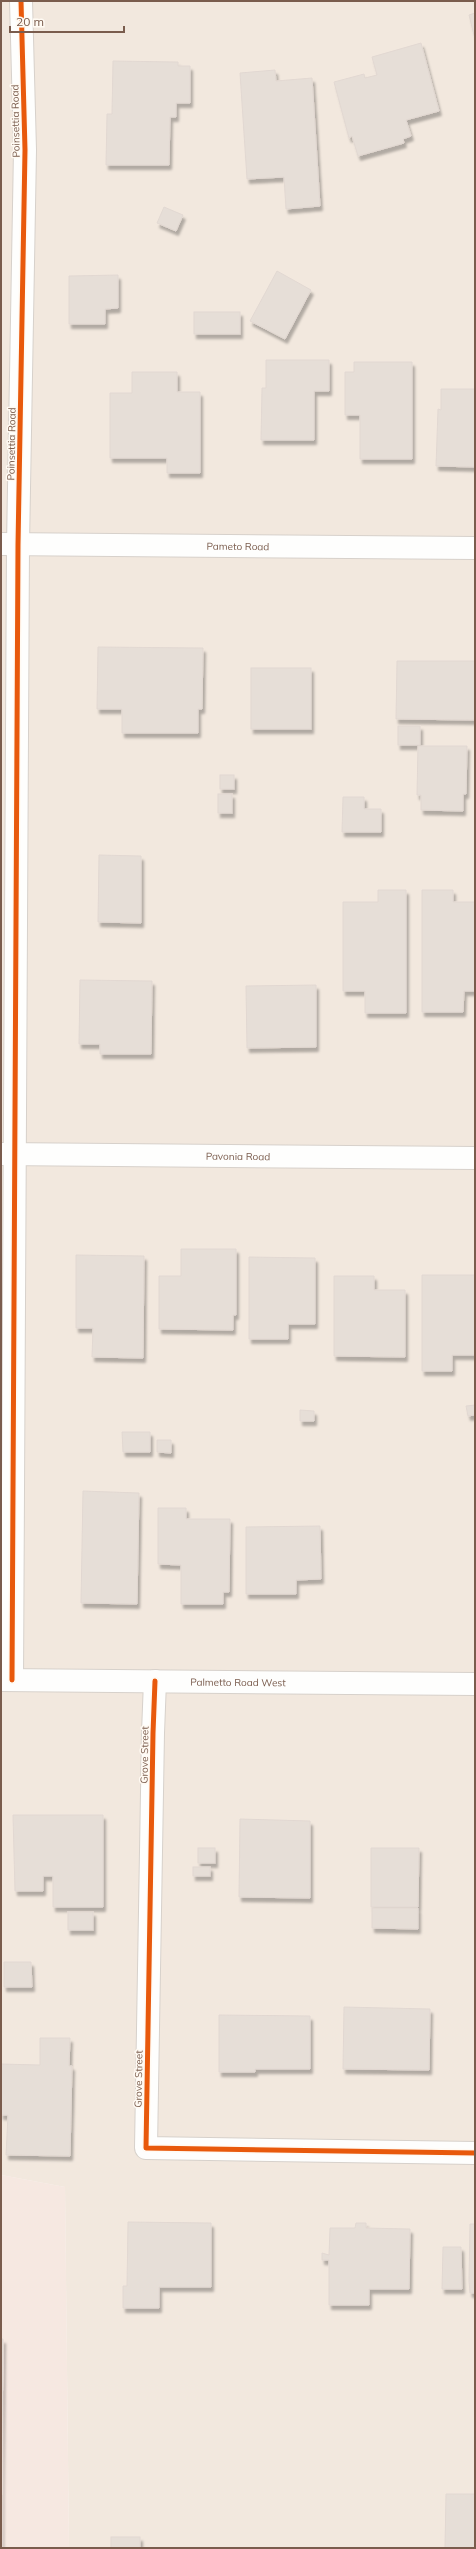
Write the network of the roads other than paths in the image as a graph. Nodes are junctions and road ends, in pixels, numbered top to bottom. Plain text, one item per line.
1 (21, 1) edge
2 (10, 544) edge
3 (475, 548) edge
4 (9, 1154) edge
5 (475, 1158) edge
6 (7, 1680) edge
7 (156, 1681) junction
8 (475, 1684) edge
9 (475, 2153) edge

1 - 2 street, Poinsettia Road
2 - 3 street, Pameto Road
2 - 4 street, Poinsettia Road
4 - 5 street, Pavonia Road
4 - 6 street, Poinsettia Road
6 - 7 street, Palmetto Road West
7 - 8 street, Palmetto Road West
7 - 9 street, Grove Street

